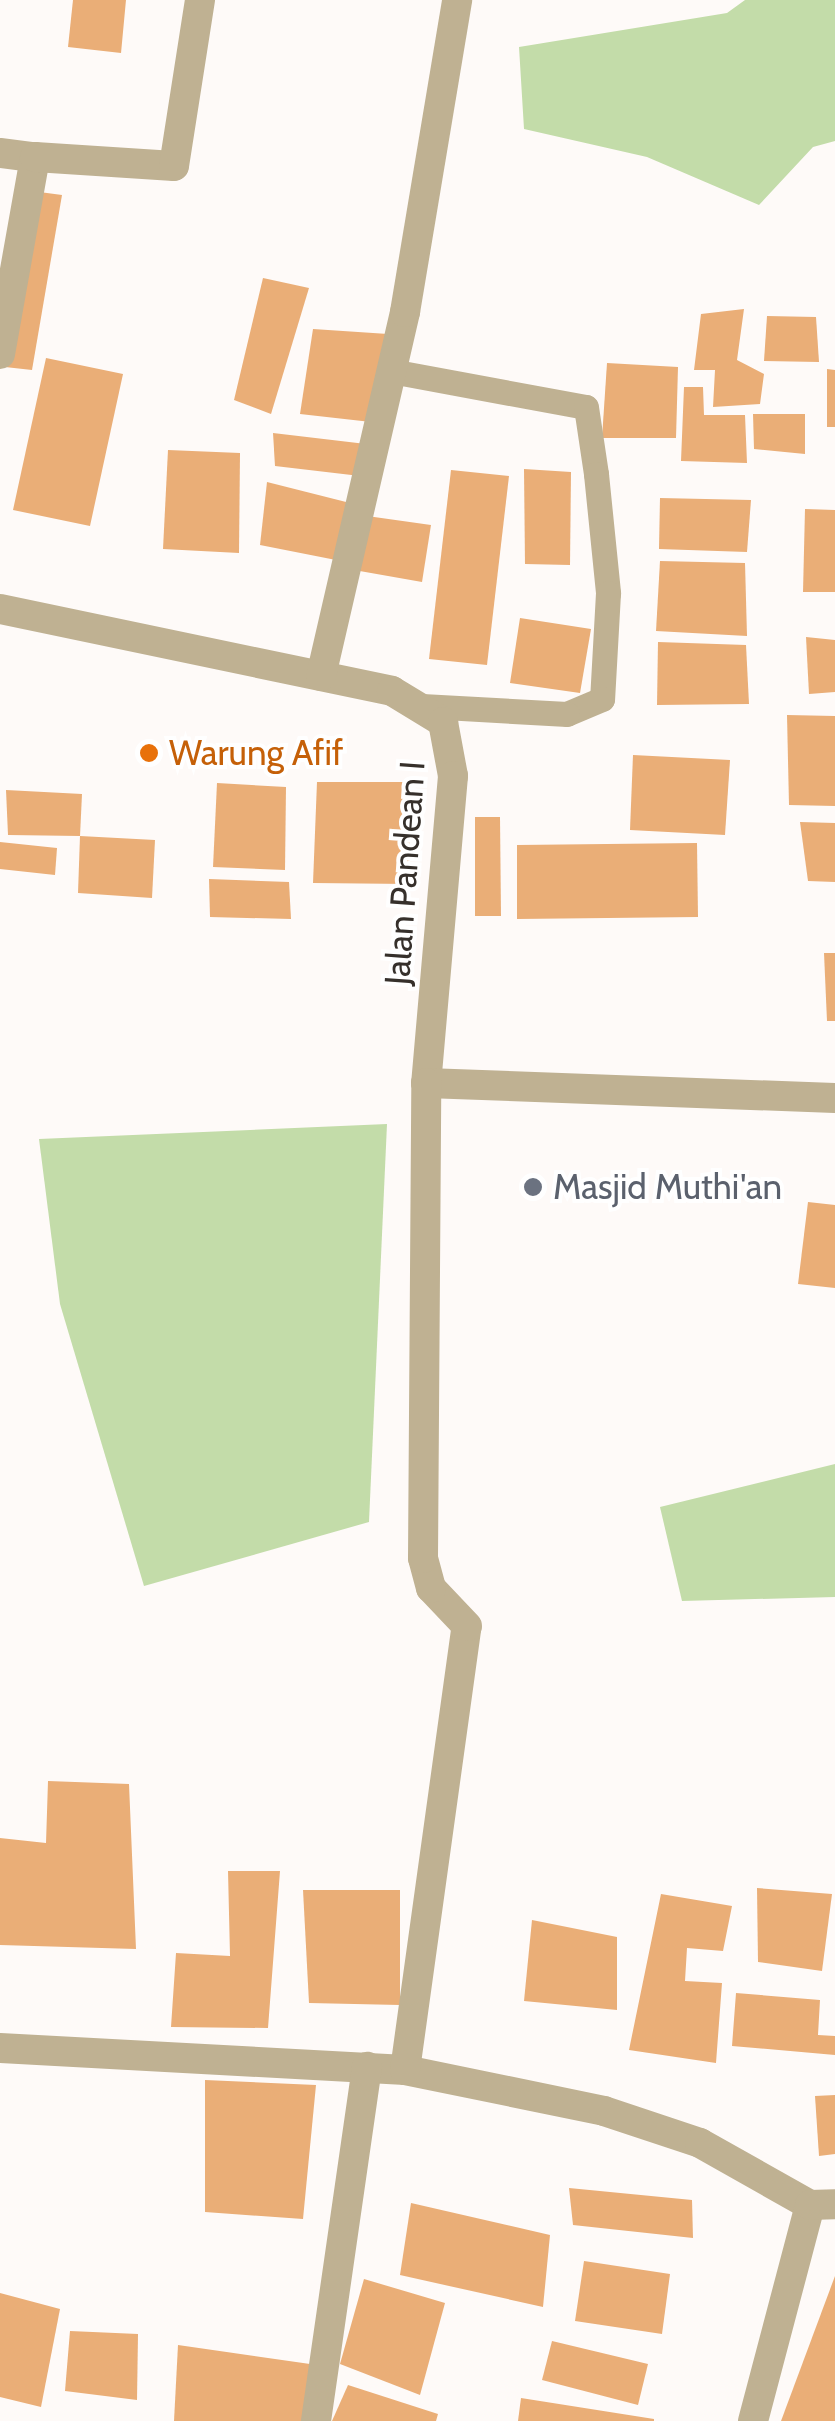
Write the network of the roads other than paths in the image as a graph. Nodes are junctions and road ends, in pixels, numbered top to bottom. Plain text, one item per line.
1 (200, 0) edge
2 (457, 0) edge
3 (0, 153) edge
4 (35, 157) junction
5 (0, 354) edge
6 (391, 371) junction
7 (0, 610) edge
8 (321, 676) junction
9 (426, 706) junction
10 (426, 1082) junction
11 (835, 1098) edge
12 (0, 2048) edge
13 (367, 2067) junction
14 (405, 2070) junction
15 (822, 2205) edge
16 (316, 2421) edge
17 (752, 2421) edge

1 - 4 street
2 - 6 street
3 - 4 street
4 - 5 street
6 - 8 street
6 - 9 lane
7 - 8 street
8 - 9 street
9 - 10 street, Jalan Pandean I
10 - 11 street
10 - 14 street, Jalan Pandean I
12 - 13 street
13 - 14 street
13 - 16 street
14 - 15 street
15 - 17 street

